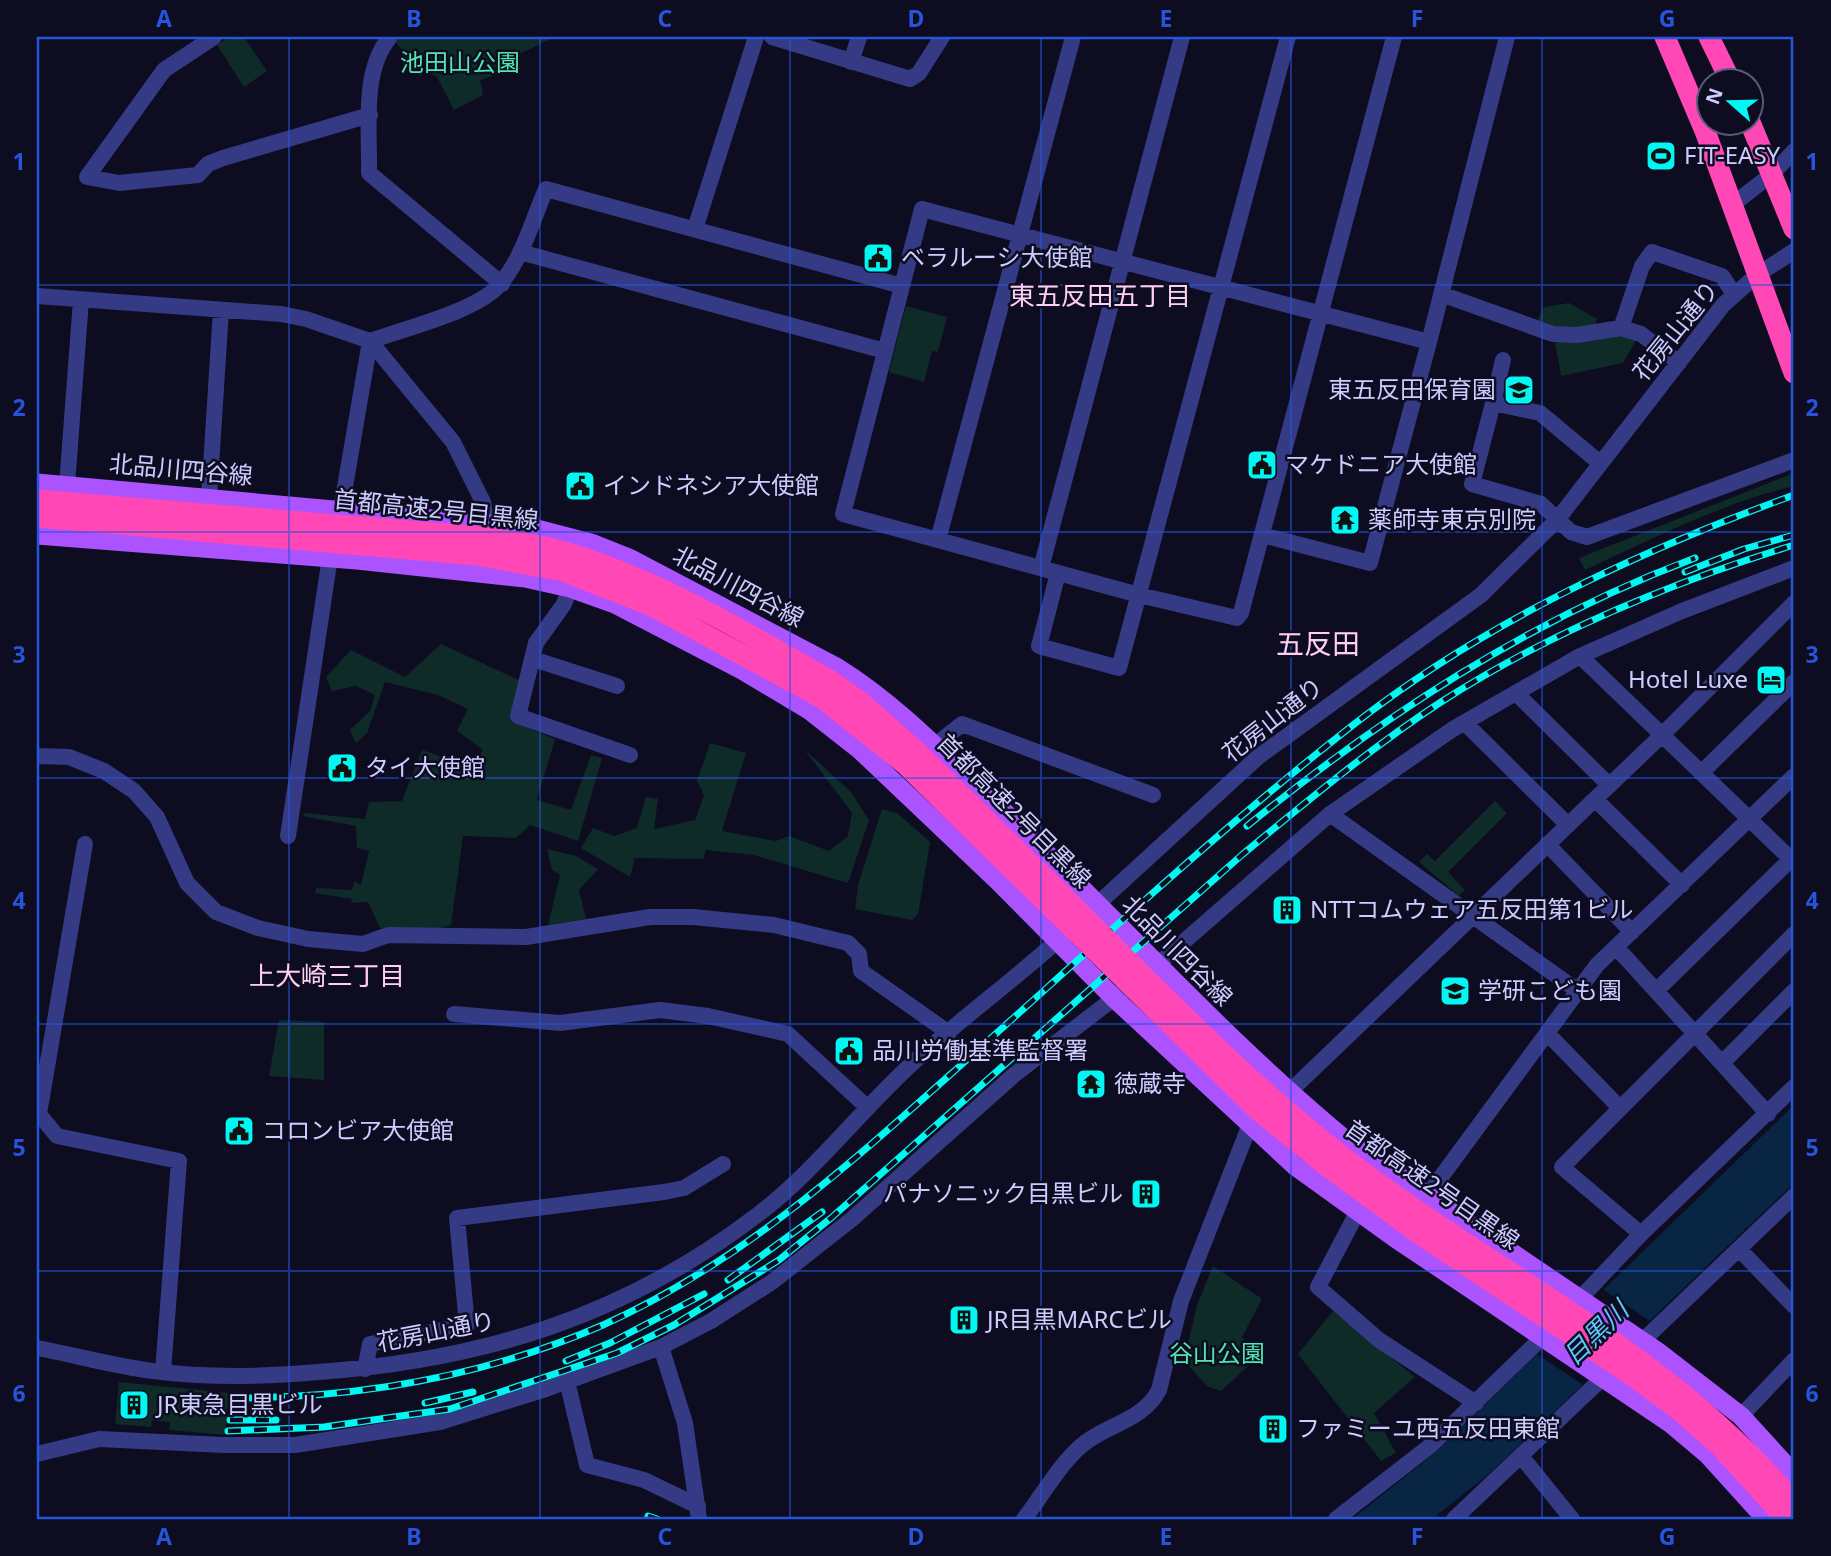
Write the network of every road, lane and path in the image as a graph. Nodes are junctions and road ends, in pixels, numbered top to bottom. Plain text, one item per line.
1 (214, 37) edge
2 (390, 37) edge
3 (756, 37) edge
4 (772, 37) edge
5 (859, 37) edge
6 (942, 37) edge
7 (1073, 37) edge
8 (1182, 37) edge
9 (1288, 37) edge
10 (1394, 37) edge
11 (1507, 37) edge
12 (1665, 37) edge
13 (1709, 37) edge
14 (851, 62) junction
15 (1723, 66) edge
16 (370, 115) junction
17 (1756, 136) edge
18 (1794, 151) edge
19 (1772, 174) junction
20 (1732, 205) junction
21 (695, 229) junction
22 (1794, 229) edge
23 (1020, 234) junction
24 (1794, 251) edge
25 (520, 252) junction
26 (1123, 262) junction
27 (1757, 275) junction
28 (502, 284) junction
29 (902, 286) junction
30 (1220, 286) junction
31 (1441, 294) junction
32 (1734, 294) junction
33 (37, 296) edge
34 (81, 300) junction
35 (221, 310) junction
36 (1320, 314) junction
37 (1621, 328) junction
38 (370, 341) junction
39 (1429, 342) junction
40 (885, 351) junction
41 (1503, 360) dead end
42 (1679, 363) junction
43 (1794, 373) edge
44 (1493, 403) junction
45 (1794, 460) edge
46 (1600, 463) junction
47 (37, 483) edge
48 (67, 485) junction
49 (209, 497) junction
50 (37, 500) edge
51 (341, 510) junction
52 (37, 517) edge
53 (1557, 520) junction
54 (487, 524) junction
55 (37, 535) edge
56 (1262, 535) junction
57 (938, 540) junction
58 (330, 557) junction
59 (1041, 568) junction
60 (1794, 568) edge
61 (1058, 573) junction
62 (570, 588) junction
63 (1139, 595) junction
64 (1794, 603) edge
65 (1580, 656) junction
66 (533, 659) junction
67 (1794, 682) edge
68 (617, 686) dead end
69 (1516, 693) junction
70 (1465, 723) junction
71 (1662, 735) junction
72 (934, 746) junction
73 (630, 755) dead end
74 (37, 756) edge
75 (1701, 773) junction
76 (1794, 776) edge
77 (1609, 785) junction
78 (1153, 795) dead end
79 (1595, 799) junction
80 (1330, 814) junction
81 (1750, 820) junction
82 (1567, 825) junction
83 (288, 836) dead end
84 (85, 844) dead end
85 (1547, 844) junction
86 (1792, 861) edge
87 (1682, 885) junction
88 (1097, 905) junction
89 (1472, 916) junction
90 (1632, 932) junction
91 (1794, 934) edge
92 (1058, 940) junction
93 (1616, 947) junction
94 (1156, 966) junction
95 (1657, 990) junction
96 (1578, 991) junction
97 (1794, 991) edge
98 (1115, 999) junction
99 (454, 1014) dead end
100 (1696, 1032) junction
101 (949, 1033) junction
102 (1547, 1033) junction
103 (44, 1038) edge
104 (1723, 1062) junction
105 (1794, 1087) edge
106 (1289, 1093) junction
107 (868, 1108) junction
108 (1620, 1108) junction
109 (1769, 1114) junction
110 (1249, 1127) junction
111 (723, 1164) dead end
112 (1427, 1196) junction
113 (1794, 1196) edge
114 (1358, 1212) junction
115 (1641, 1234) junction
116 (1740, 1249) junction
117 (1583, 1300) junction
118 (1794, 1306) edge
119 (1545, 1338) junction
120 (1640, 1338) junction
121 (661, 1347) junction
122 (37, 1348) edge
123 (1794, 1360) edge
124 (365, 1369) junction
125 (163, 1372) junction
126 (1600, 1374) junction
127 (567, 1381) junction
128 (1476, 1403) junction
129 (1741, 1416) junction
130 (37, 1454) edge
131 (1521, 1456) junction
132 (1794, 1474) edge
133 (1794, 1503) edge
134 (698, 1513) edge
135 (1024, 1519) edge
136 (1336, 1519) edge
137 (1454, 1519) edge
138 (1572, 1519) edge
139 (1766, 1519) edge
140 (1786, 1519) edge

1 - 16 street
2 - 16 street
3 - 21 street
4 - 14 street
5 - 14 street
6 - 14 street
7 - 23 street
8 - 26 street
9 - 30 street
10 - 36 street
11 - 31 street
12 - 20 highway
13 - 15 highway
16 - 28 street
17 - 19 highway
18 - 19 street
19 - 20 street
19 - 22 highway
20 - 27 highway
21 - 25 street
21 - 29 street
23 - 26 street
23 - 29 street
23 - 57 street
24 - 27 street, 花房山通り
25 - 28 street
25 - 40 street
26 - 30 street
26 - 59 street
27 - 32 street, 花房山通り
27 - 43 highway
28 - 38 street
29 - 40 street
30 - 36 street
30 - 63 street
31 - 37 street
31 - 39 street
32 - 37 street
32 - 42 street, 花房山通り
33 - 34 street
34 - 35 street
34 - 48 street
35 - 38 street
35 - 49 street
36 - 39 street
36 - 56 street
37 - 42 street
38 - 51 street
38 - 54 street
39 - 56 street
40 - 57 street
41 - 44 street
42 - 46 street, 花房山通り
44 - 46 street
44 - 53 street
45 - 53 street
46 - 53 street, 花房山通り
47 - 48 main road, 北品川四谷線
48 - 49 main road, 北品川四谷線
49 - 51 main road, 北品川四谷線
50 - 133 highway, 首都高速2号目黒線, bridge
51 - 54 main road, 北品川四谷線
52 - 140 highway, 首都高速2号目黒線, bridge
53 - 88 street, 花房山通り
54 - 72 main road, 北品川四谷線
55 - 58 main road
56 - 63 street
57 - 59 street
58 - 62 main road
58 - 83 street
59 - 61 street
60 - 65 street
61 - 63 street
61 - 63 street
62 - 66 street
62 - 92 main road
64 - 71 street
65 - 69 street
65 - 71 street
66 - 68 street
66 - 73 street
67 - 75 street
69 - 70 street
69 - 77 street
70 - 80 street
70 - 82 street
71 - 75 street
71 - 77 street
72 - 78 street
72 - 88 main road, 北品川四谷線
74 - 101 street
75 - 81 street
76 - 81 street
77 - 79 street
79 - 82 street
79 - 87 street
80 - 89 street
80 - 94 street
81 - 86 street
81 - 87 street
82 - 85 street
84 - 103 street
85 - 89 street
85 - 90 street
86 - 95 street
87 - 90 street
88 - 92 street, 花房山通り
88 - 94 main road, 北品川四谷線
89 - 96 street
89 - 106 street
90 - 93 street
91 - 100 street
92 - 98 main road
92 - 101 street, 花房山通り
93 - 95 street
93 - 96 street
94 - 98 street
94 - 106 main road, 北品川四谷線
95 - 100 street
96 - 102 street
97 - 104 street
98 - 110 main road
98 - 121 street
99 - 107 street
100 - 104 street
100 - 108 street
101 - 107 street, 花房山通り
102 - 108 street
102 - 112 street
103 - 125 street
104 - 109 street
105 - 109 street
106 - 110 street
106 - 112 main road, 北品川四谷線
107 - 124 street, 花房山通り
108 - 115 street
109 - 115 street
110 - 114 main road
110 - 135 street
111 - 124 street
112 - 117 main road, 北品川四谷線
113 - 116 street
114 - 119 main road
114 - 128 street
115 - 117 street
116 - 118 street
116 - 120 street
117 - 119 street
117 - 120 main road, 北品川四谷線
119 - 126 main road
119 - 128 street
120 - 126 street
120 - 129 main road, 北品川四谷線
121 - 127 street
121 - 134 street
122 - 125 street, 花房山通り
123 - 129 street
124 - 125 street, 花房山通り
126 - 131 street
126 - 139 main road
127 - 130 street
127 - 134 street
128 - 136 street
129 - 132 main road, 北品川四谷線
131 - 137 street
131 - 138 street

